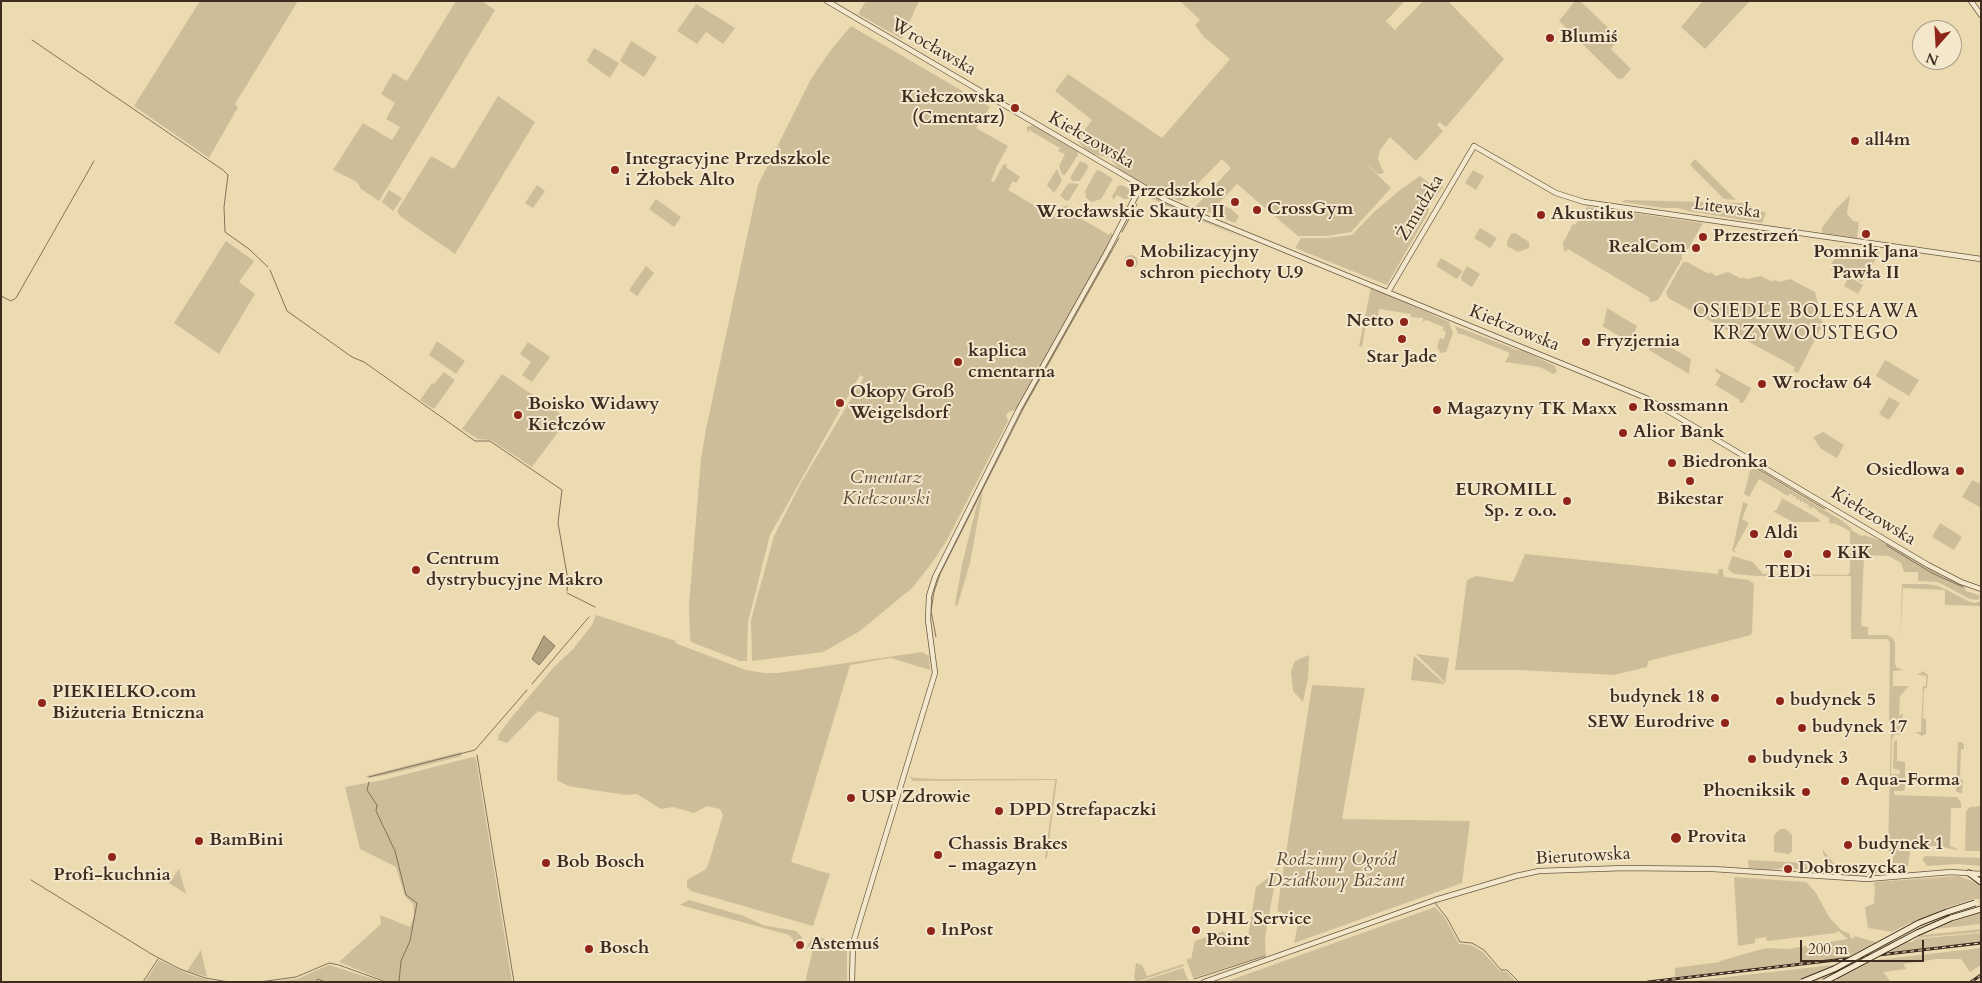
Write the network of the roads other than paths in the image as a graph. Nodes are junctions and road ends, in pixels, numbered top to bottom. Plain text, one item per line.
1 (827, 1) edge
2 (1971, 1) edge
3 (1981, 15) edge
4 (1025, 118) joint
5 (1482, 150) joint
6 (1141, 186) junction
7 (1981, 260) edge
8 (1388, 292) junction
9 (1981, 589) edge
10 (1969, 873) junction
11 (1981, 874) edge
12 (1981, 882) edge
13 (1978, 902) edge
14 (1979, 910) edge
15 (852, 982) edge
16 (1204, 982) edge
17 (1802, 982) edge
18 (1824, 982) edge

1 - 4 street, Wrocławska
2 - 3 street
4 - 6 street, Kiełczowska
5 - 7 street, Litewska
5 - 8 street, Żmudzka
6 - 8 street, Kiełczowska
6 - 15 street
8 - 9 street, Kiełczowska
10 - 11 street, Bierutowska
10 - 12 main road
10 - 16 street, Bierutowska
13 - 17 main road, bridge
14 - 18 main road, bridge

